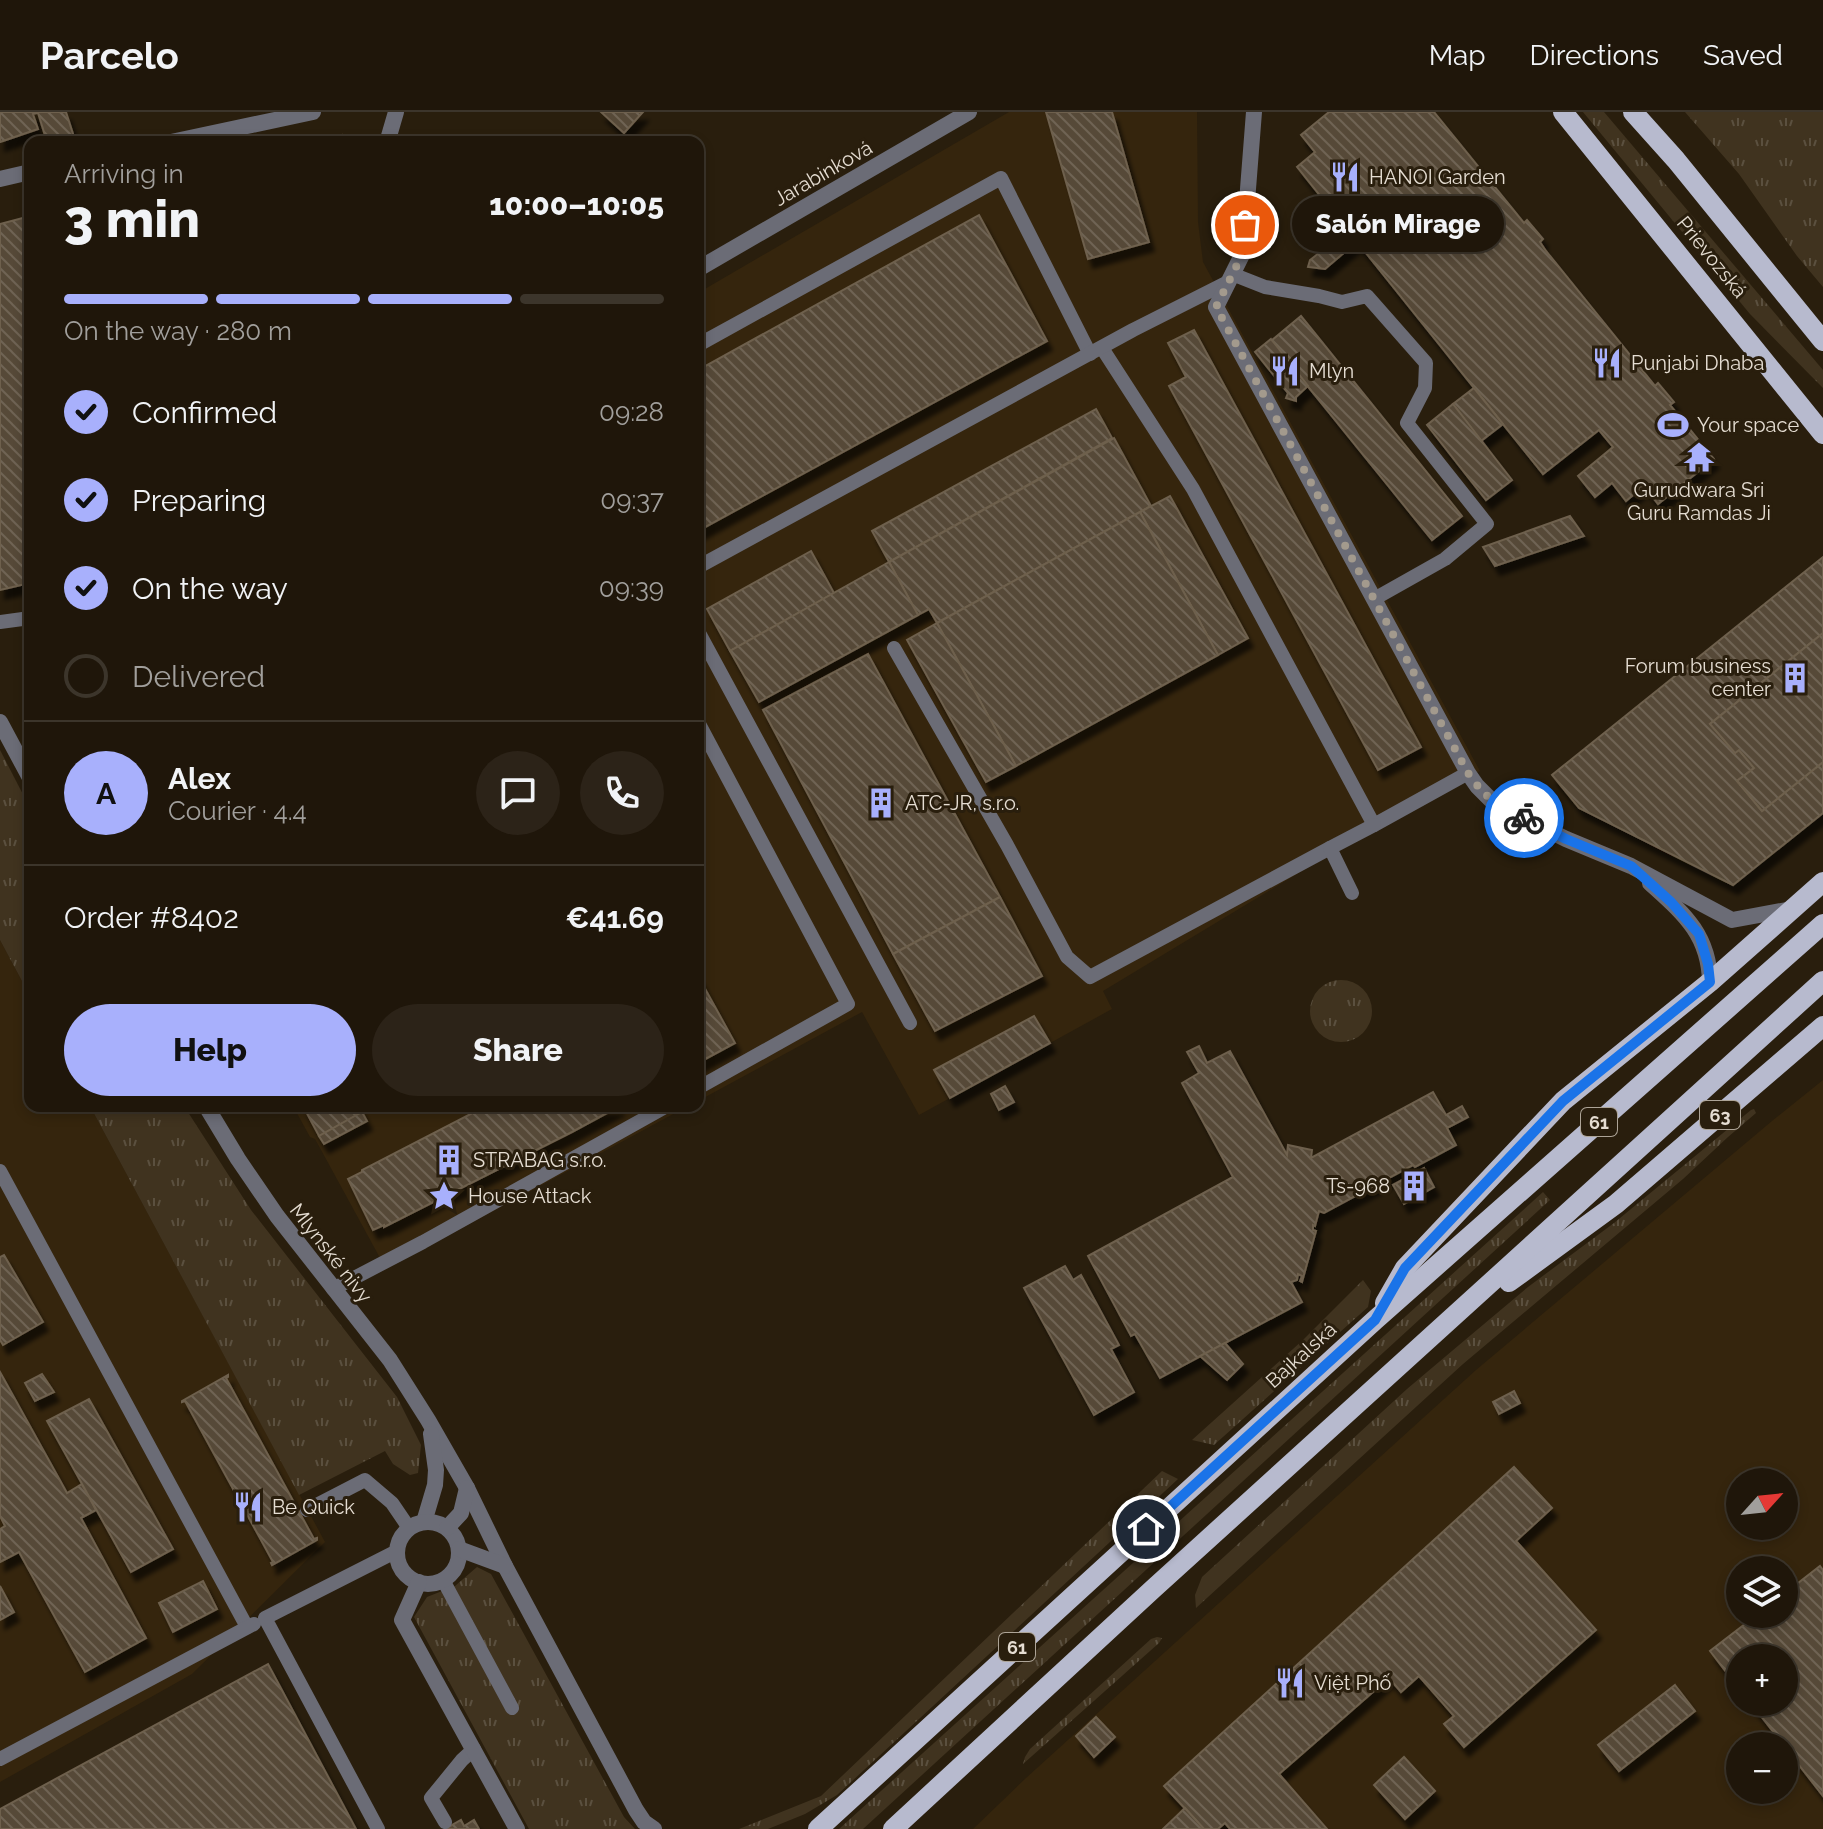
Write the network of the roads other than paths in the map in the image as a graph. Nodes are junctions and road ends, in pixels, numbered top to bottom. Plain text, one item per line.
1 (313, 112) edge
2 (396, 112) edge
3 (969, 112) edge
4 (1254, 112) edge
5 (1563, 112) edge
6 (1633, 112) edge
7 (199, 136) edge
8 (389, 136) edge
9 (24, 173) edge
10 (0, 179) edge
11 (704, 266) edge
12 (1230, 278) junction
13 (1823, 341) edge
14 (704, 342) edge
15 (1096, 351) junction
16 (1823, 434) edge
17 (704, 564) edge
18 (1374, 599) junction
19 (24, 619) edge
20 (0, 622) edge
21 (704, 642) edge
22 (894, 648) dead end
23 (0, 722) edge
24 (704, 733) edge
25 (24, 767) edge
26 (1468, 773) junction
27 (1374, 825) junction
28 (1330, 848) junction
29 (1631, 866) junction
30 (1823, 882) edge
31 (1352, 893) dead end
32 (1793, 909) junction
33 (1823, 924) edge
34 (1823, 981) edge
35 (1710, 982) junction
36 (910, 1023) dead end
37 (1823, 1026) edge
38 (704, 1085) edge
39 (210, 1112) edge
40 (656, 1112) edge
41 (0, 1171) edge
42 (333, 1289) junction
43 (1375, 1320) junction
44 (1422, 1346) junction
45 (428, 1420) junction
46 (467, 1488) junction
47 (307, 1510) dead end
48 (417, 1525) junction
49 (447, 1528) junction
50 (459, 1549) junction
51 (397, 1551) junction
52 (505, 1566) junction
53 (443, 1580) junction
54 (419, 1582) junction
55 (265, 1618) junction
56 (247, 1627) junction
57 (512, 1708) dead end
58 (474, 1749) junction
59 (0, 1759) edge
60 (445, 1822) dead end
61 (378, 1829) edge
62 (517, 1829) edge
63 (654, 1829) edge
64 (818, 1829) edge
65 (893, 1829) edge

1 - 7 street
2 - 8 street
3 - 11 street, Jarabinková
4 - 12 street
5 - 16 main road, Prievozská
6 - 13 main road, Prievozská
9 - 10 street
12 - 15 lane
12 - 18 street
12 - 18 lane
14 - 15 lane
15 - 17 lane
15 - 27 lane
18 - 26 street
19 - 20 lane
21 - 36 lane
22 - 28 lane
23 - 25 street
24 - 38 lane
26 - 27 lane
26 - 29 street
27 - 28 lane
28 - 31 lane
29 - 32 street
29 - 35 street
30 - 32 main road
32 - 35 main road
33 - 43 main road, Bajkalská / 61
34 - 44 main road, 61
35 - 43 main road
37 - 44 main road, 63
39 - 42 street, Mlynské nivy
40 - 42 lane
41 - 56 lane
42 - 45 street, Mlynské nivy
43 - 64 main road, Bajkalská / 61
44 - 65 main road, 61
45 - 46 street, Mlynské nivy
45 - 48 street, Mlynské nivy
46 - 49 street
46 - 52 street, Mlynské nivy
47 - 48 lane
48 - 49 street
48 - 51 street, Mlynské nivy
49 - 50 street
50 - 52 street
50 - 53 street
51 - 54 street
51 - 55 lane
52 - 63 street, Mlynské nivy
53 - 54 street
53 - 57 lane
54 - 58 street
55 - 56 lane
55 - 61 lane
56 - 59 lane
58 - 60 lane
58 - 62 street

